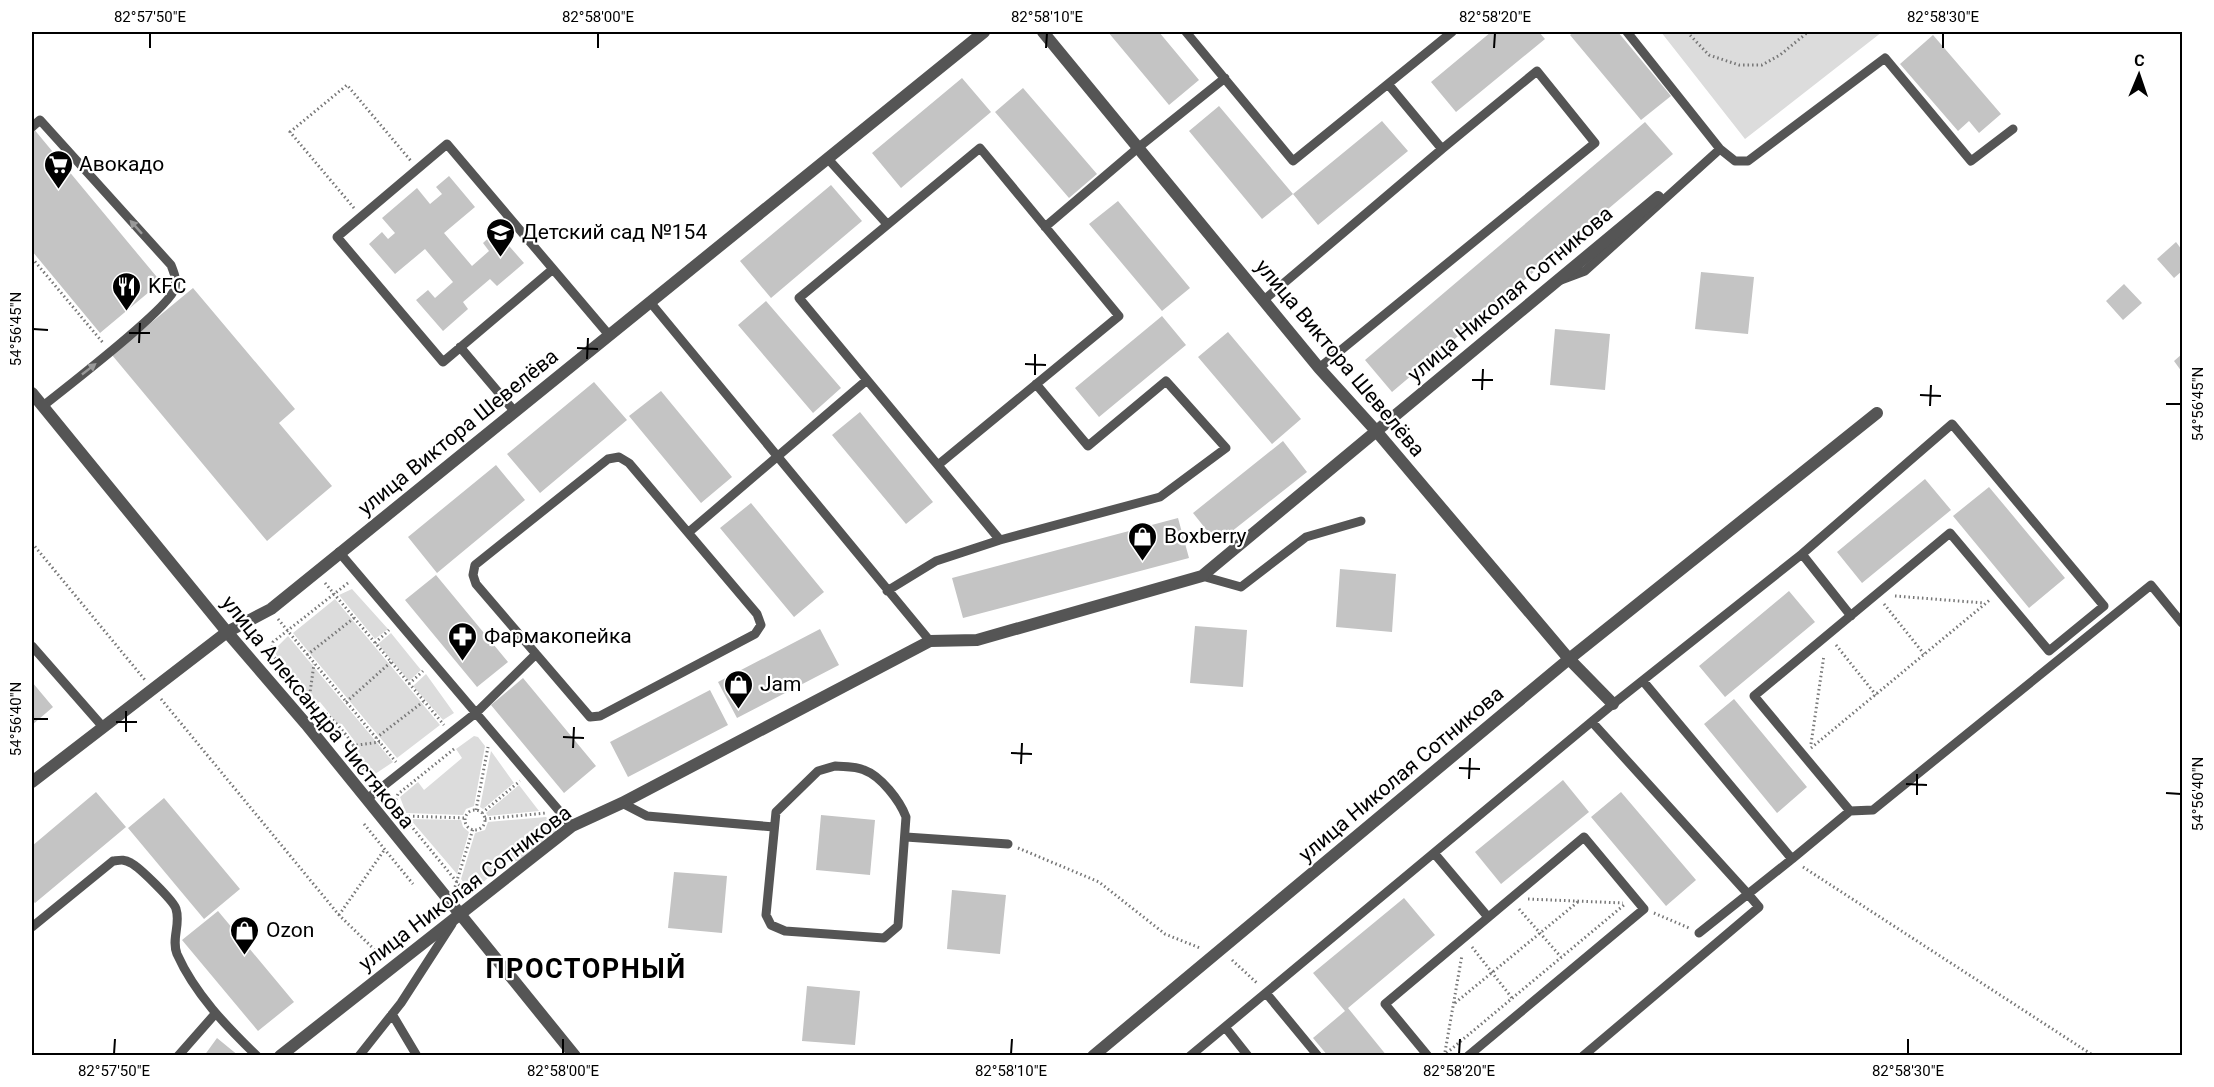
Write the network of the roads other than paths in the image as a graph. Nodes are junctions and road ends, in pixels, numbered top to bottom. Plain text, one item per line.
1 (984, 32) edge
2 (1043, 32) edge
3 (1186, 32) edge
4 (1452, 32) edge
5 (1627, 32) edge
6 (1225, 78) junction
7 (1388, 84) junction
8 (32, 127) edge
9 (2013, 129) dead end
10 (1139, 147) junction
11 (1442, 149) junction
12 (1720, 149) junction
13 (828, 160) junction
14 (1658, 197) dead end
15 (887, 224) junction
16 (1045, 227) junction
17 (553, 269) junction
18 (1553, 283) junction
19 (1264, 300) junction
20 (650, 302) junction
21 (609, 336) junction
22 (460, 347) junction
23 (1319, 368) junction
24 (867, 380) junction
25 (1036, 384) junction
26 (32, 393) edge
27 (43, 406) junction
28 (515, 412) junction
29 (1878, 413) dead end
30 (1377, 432) junction
31 (776, 458) junction
32 (938, 465) junction
33 (1361, 521) dead end
34 (689, 532) junction
35 (1000, 540) junction
36 (339, 552) junction
37 (1802, 554) junction
38 (1202, 576) junction
39 (887, 591) junction
40 (1851, 616) junction
41 (2182, 623) edge
42 (227, 632) junction
43 (930, 641) junction
44 (32, 646) edge
45 (536, 654) junction
46 (1569, 659) junction
47 (1643, 681) junction
48 (1613, 704) junction
49 (477, 712) junction
50 (1592, 722) junction
51 (103, 727) junction
52 (32, 783) edge
53 (367, 799) junction
54 (622, 803) junction
55 (1850, 811) junction
56 (572, 826) junction
57 (774, 827) junction
58 (906, 837) junction
59 (1008, 844) road end
60 (1434, 853) junction
61 (1792, 859) junction
62 (1748, 894) junction
63 (458, 914) junction
64 (1488, 917) junction
65 (33, 923) edge
66 (1699, 933) road end
67 (1266, 993) junction
68 (215, 1014) junction
69 (392, 1014) junction
70 (1225, 1027) junction
71 (178, 1056) edge
72 (257, 1056) edge
73 (280, 1056) edge
74 (359, 1056) edge
75 (417, 1056) edge
76 (574, 1056) edge
77 (1093, 1056) edge
78 (1190, 1056) edge
79 (1248, 1056) edge
80 (1318, 1056) edge
81 (1428, 1056) edge
82 (1468, 1056) edge
83 (1583, 1056) edge

1 - 13 street, улица Виктора Шевелёва
2 - 10 street, улица Виктора Шевелёва
3 - 6 lane
4 - 7 lane
5 - 12 lane
6 - 7 lane
6 - 10 lane
7 - 11 lane
27 -> 8 lane
9 - 12 lane
10 - 16 lane
10 - 19 street, улица Виктора Шевелёва
11 - 19 lane
11 - 23 lane
12 - 18 lane
13 - 15 lane
13 - 20 street, улица Виктора Шевелёва
14 - 18 street, улица Николая Сотникова
15 - 16 lane
15 - 24 lane
16 - 25 lane
17 - 21 lane
17 - 22 lane
17 - 22 lane
18 - 30 street, улица Николая Сотникова
19 - 23 street, улица Виктора Шевелёва
20 - 21 street, улица Виктора Шевелёва
20 - 31 lane
21 - 28 street, улица Виктора Шевелёва
22 - 28 lane
23 - 30 street, улица Виктора Шевелёва
24 - 31 lane
24 - 32 lane
25 - 32 lane
25 - 35 lane
26 - 27 street, улица Александра Чистякова
27 - 42 street, улица Александра Чистякова
28 - 36 street, улица Виктора Шевелёва
29 - 46 street, улица Николая Сотникова
30 - 38 street, улица Николая Сотникова
30 - 46 street, улица Виктора Шевелёва
31 - 34 lane
31 - 39 lane
32 - 35 lane
33 - 38 lane
34 - 45 lane
34 - 45 lane
35 - 39 lane
36 - 42 street, улица Виктора Шевелёва
36 - 49 lane
37 - 40 lane
37 - 40 lane
37 - 47 lane
38 - 43 street, улица Николая Сотникова
39 - 43 lane
40 - 55 lane
41 - 55 lane
42 - 51 street, улица Виктора Шевелёва
42 - 53 street, улица Александра Чистякова
43 - 54 street, улица Николая Сотникова
44 - 51 lane
45 - 49 lane
46 - 48 street, улица Виктора Шевелёва
46 - 77 street, улица Николая Сотникова
47 - 48 lane
47 - 61 lane
48 - 50 lane
49 - 53 lane
49 - 56 lane
50 - 60 lane
50 - 62 lane
51 - 52 street, улица Виктора Шевелёва
53 - 63 street, улица Александра Чистякова
54 - 56 street, улица Николая Сотникова
54 - 57 lane
55 - 61 lane
56 - 63 street, улица Николая Сотникова
57 - 58 lane
57 - 58 lane
58 - 59 lane
60 - 64 lane
60 - 67 lane
61 - 62 lane
62 - 66 lane
62 - 83 lane
63 - 69 lane
63 - 73 street, улица Николая Сотникова
63 - 76 street, улица Александра Чистякова
64 - 81 lane
64 - 82 lane
65 - 68 lane
67 - 70 lane
67 - 80 lane
68 - 71 lane
68 - 72 lane
69 - 74 lane
69 - 75 lane
70 - 78 lane
70 - 79 lane

